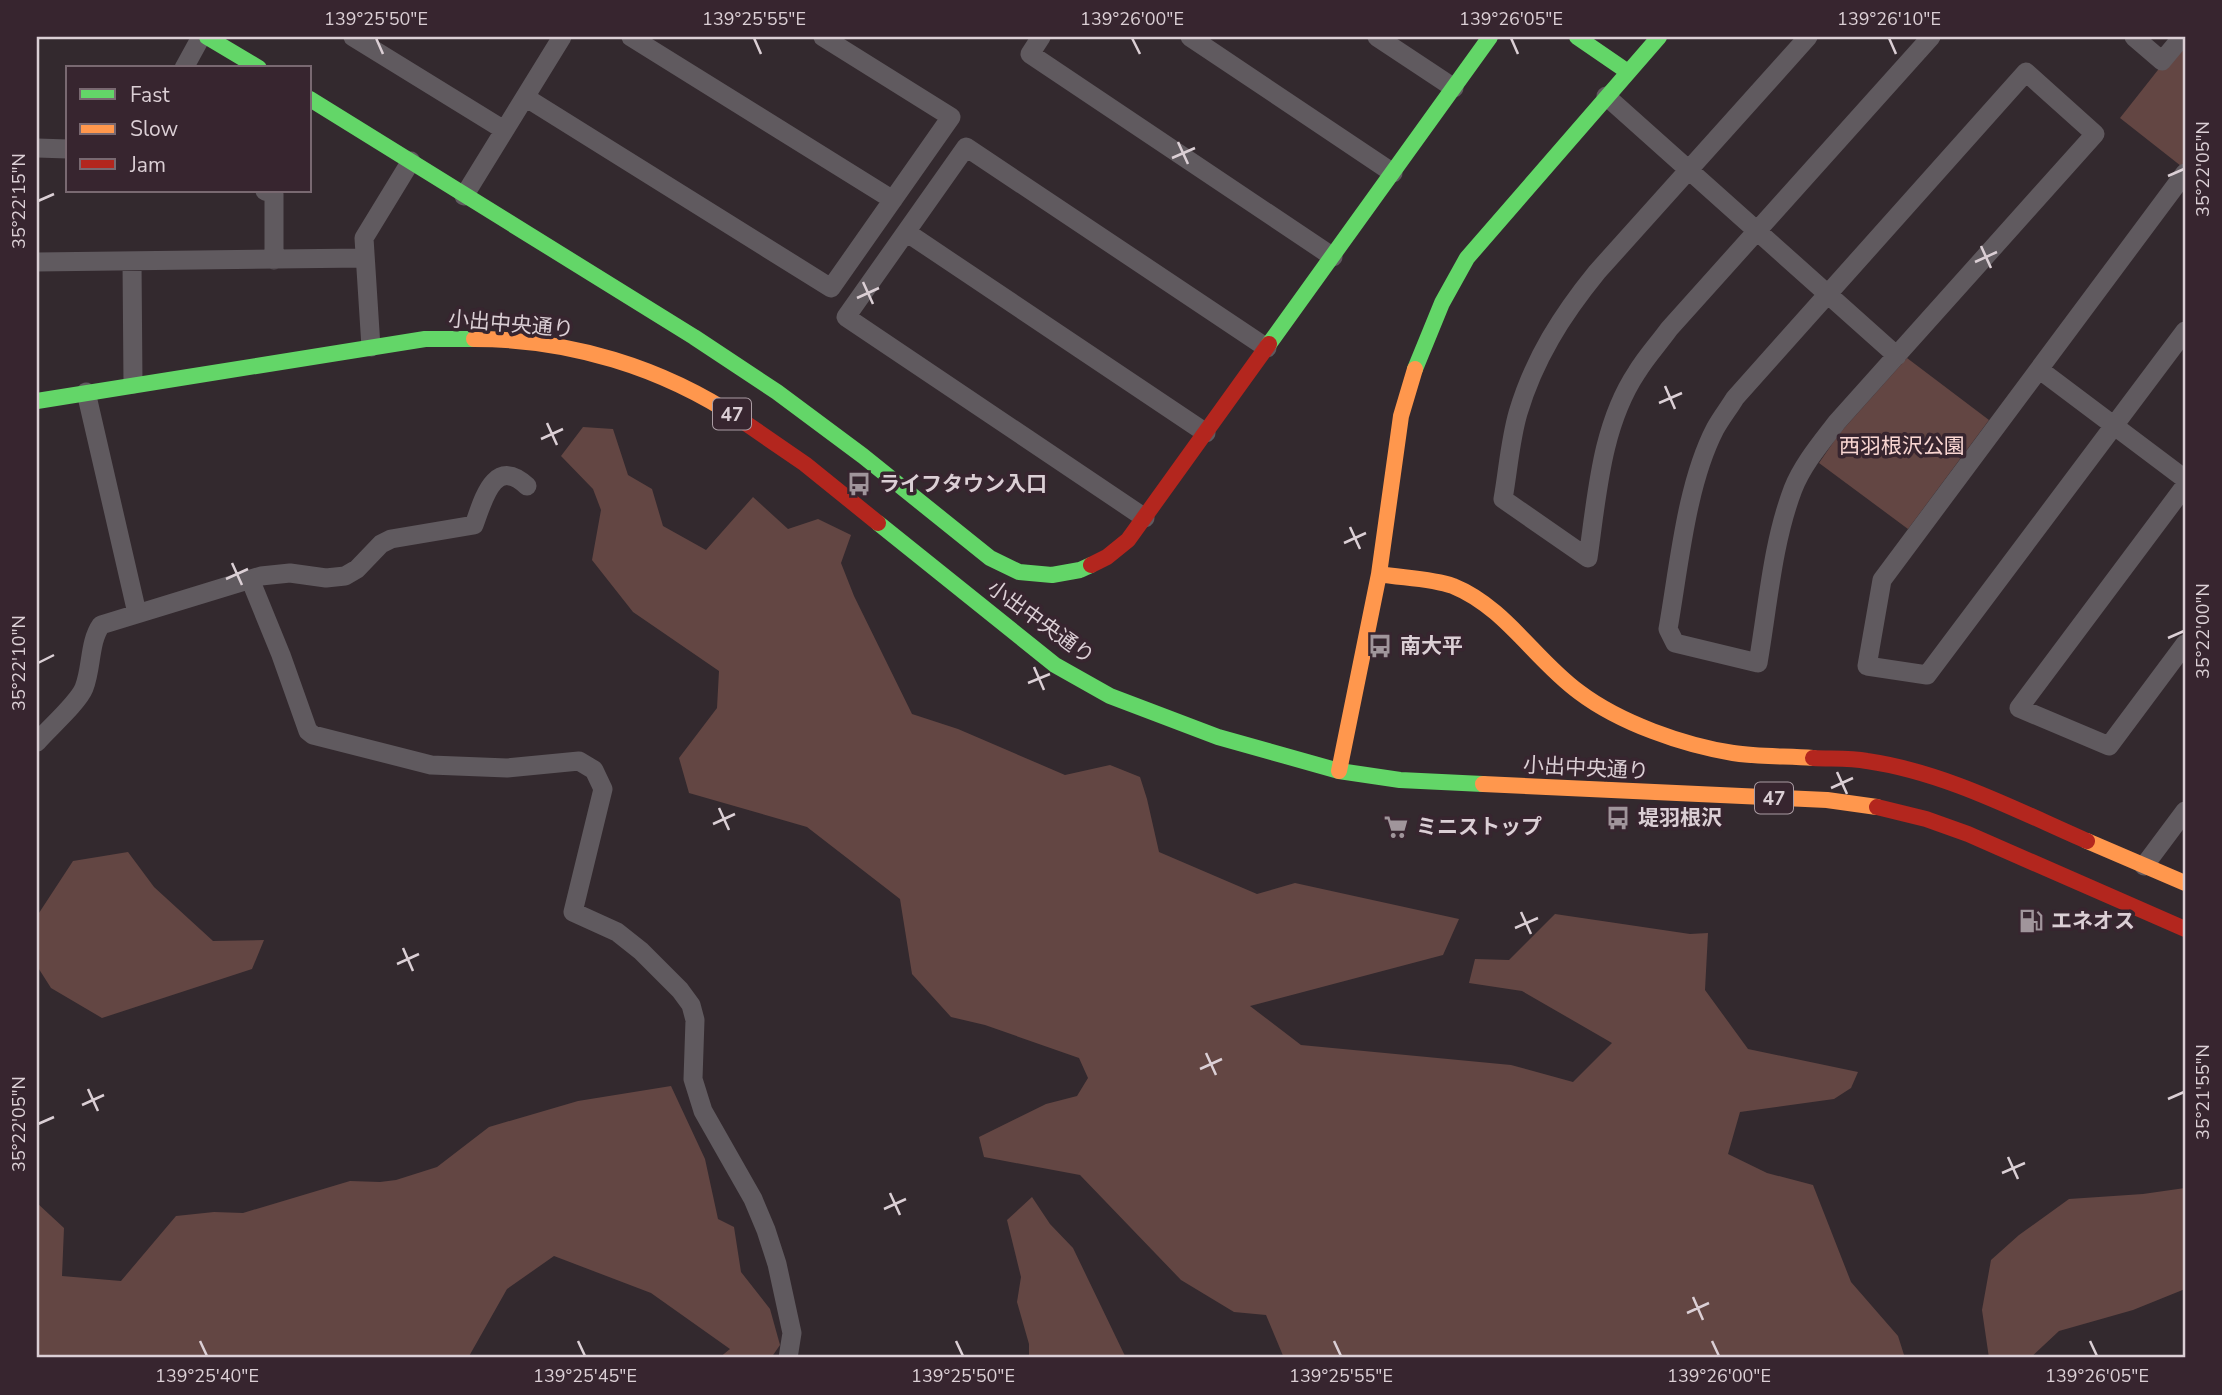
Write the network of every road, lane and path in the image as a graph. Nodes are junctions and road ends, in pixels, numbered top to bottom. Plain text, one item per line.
1 (201, 37) edge
2 (207, 37) edge
3 (354, 37) edge
4 (631, 37) edge
5 (823, 37) edge
6 (1041, 37) edge
7 (1190, 37) edge
8 (1377, 37) edge
9 (1490, 37) edge
10 (1577, 37) edge
11 (1659, 37) edge
12 (1808, 37) edge
13 (1931, 37) edge
14 (2134, 37) edge
15 (2182, 37) edge
16 (558, 38) edge
17 (185, 66) edge
18 (256, 66) edge
19 (1628, 72) junction
20 (1454, 88) junction
21 (1606, 96) junction
22 (525, 97) junction
23 (312, 100) edge
24 (504, 130) junction
25 (37, 148) edge
26 (66, 149) edge
27 (411, 161) junction
28 (1689, 170) junction
29 (1393, 173) junction
30 (2185, 173) edge
31 (268, 192) edge
32 (464, 195) junction
33 (893, 200) junction
34 (906, 232) junction
35 (1759, 232) junction
36 (1333, 257) junction
37 (364, 258) junction
38 (274, 260) junction
39 (132, 261) junction
40 (37, 262) edge
41 (1828, 293) junction
42 (2185, 331) edge
43 (372, 346) junction
44 (1267, 348) junction
45 (1897, 356) junction
46 (2040, 370) junction
47 (133, 384) junction
48 (86, 392) junction
49 (37, 401) edge
50 (2114, 426) junction
51 (1206, 433) junction
52 (2185, 479) edge
53 (527, 486) dead end
54 (2185, 486) edge
55 (1145, 518) junction
56 (1379, 574) junction
57 (250, 579) junction
58 (137, 614) junction
59 (2185, 643) edge
60 (37, 742) edge
61 (1339, 771) junction
62 (2185, 811) edge
63 (2144, 866) junction
64 (2185, 883) edge
65 (2185, 929) edge
66 (792, 1357) edge

1 - 17 street
2 - 18 street
3 - 24 street
4 - 33 street
5 - 33 street
6 - 36 street
7 - 29 street
8 - 20 street
9 - 20 street
10 - 19 street
11 - 19 street
12 - 28 street
13 - 35 street
14 - 15 street
16 - 22 street
19 - 21 street
20 - 29 street
21 - 28 street
21 - 56 street
22 - 24 street
22 - 33 street
23 - 27 street
24 - 32 street
25 - 26 street
27 - 32 street
27 - 37 street
28 - 35 street
28 - 35 street
29 - 36 street
30 - 46 street
31 - 38 street
32 - 55 street
34 - 44 street
34 - 51 street
34 - 55 street
35 - 41 street
36 - 44 street
37 - 38 street
37 - 43 street
38 - 39 street
39 - 40 street
39 - 47 street
41 - 45 street
41 - 45 street
41 - 45 street
42 - 50 street
43 - 47 street, 小出中央通り / 47
43 - 61 street, 小出中央通り / 47
44 - 51 street
46 - 50 street
46 - 50 street
47 - 48 street, 小出中央通り / 47
48 - 49 street, 小出中央通り / 47
48 - 58 street
50 - 52 street
51 - 55 street
53 - 57 street
54 - 59 street
56 - 61 street
56 - 63 street
57 - 58 street
57 - 66 street
58 - 60 street
61 - 65 street, 小出中央通り / 47
62 - 63 street
63 - 64 street

